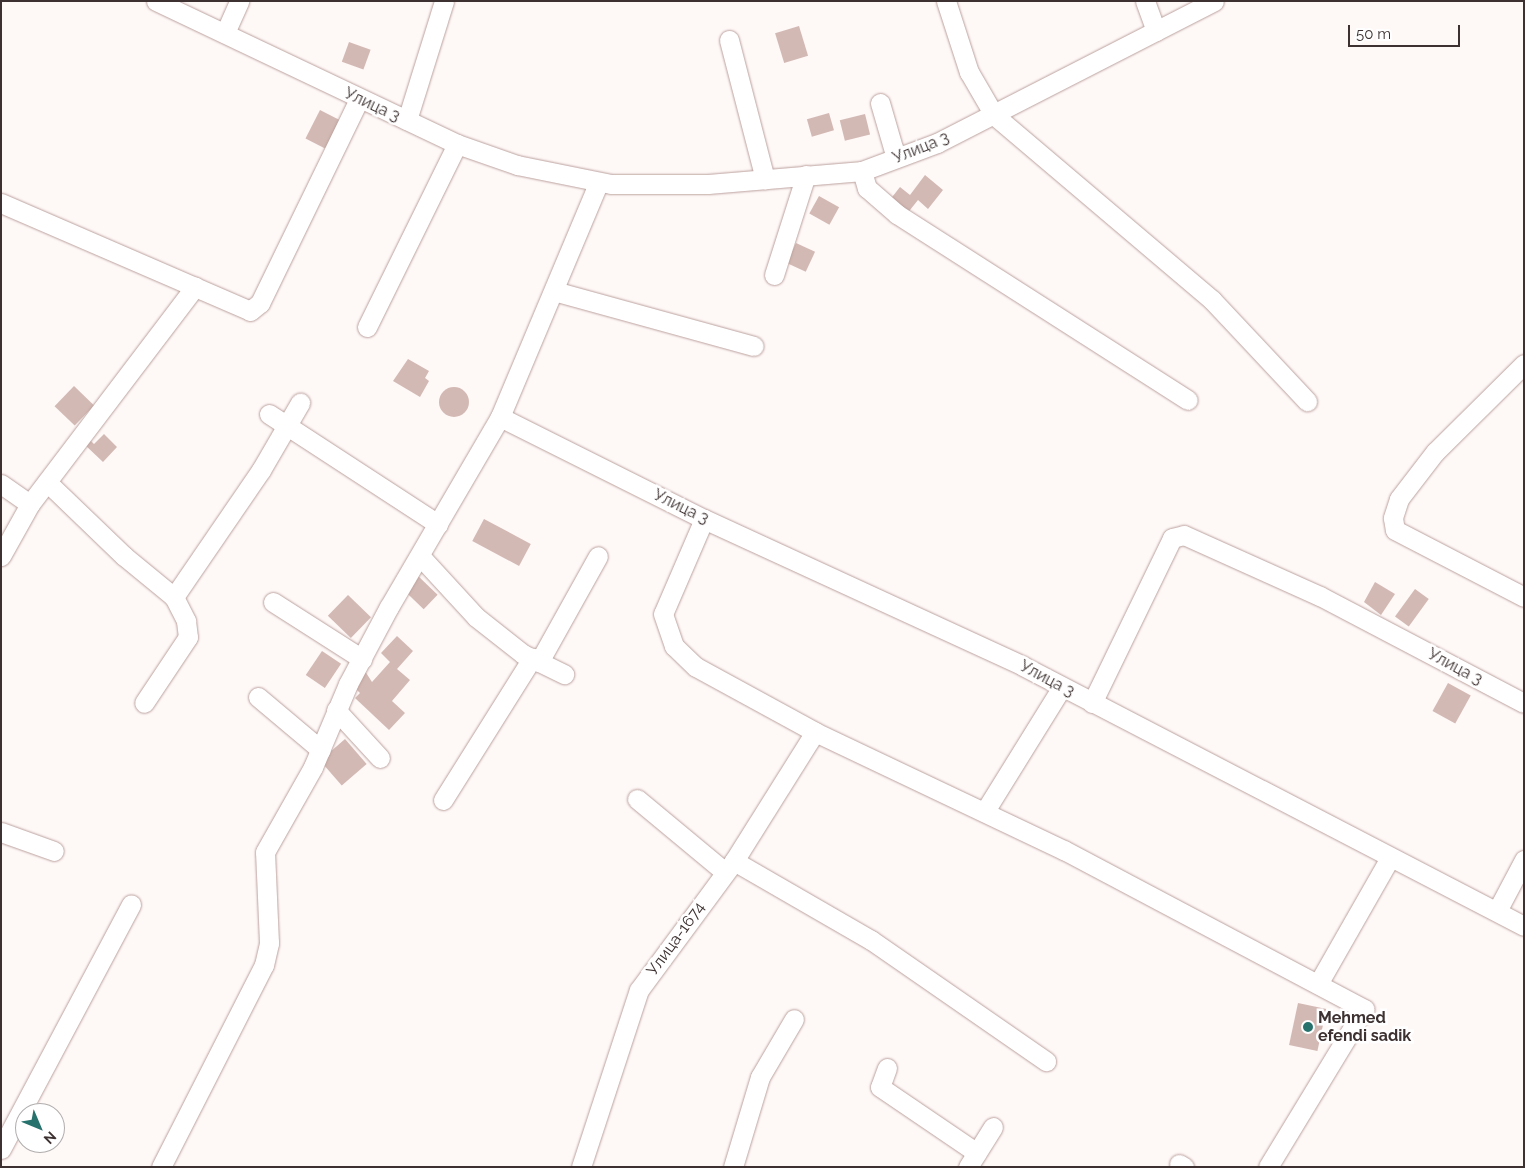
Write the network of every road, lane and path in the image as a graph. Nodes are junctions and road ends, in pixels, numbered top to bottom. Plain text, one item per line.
1 (156, 1) edge
2 (239, 1) edge
3 (444, 1) edge
4 (946, 1) edge
5 (1145, 1) edge
6 (1214, 1) edge
7 (1156, 31) junction
8 (225, 33) junction
9 (729, 40) dead end
10 (359, 100) junction
11 (880, 103) dead end
12 (994, 115) junction
13 (407, 120) junction
14 (458, 144) junction
15 (896, 158) junction
16 (862, 171) junction
17 (806, 175) junction
18 (765, 179) junction
19 (598, 184) junction
20 (1, 203) edge
21 (774, 275) dead end
22 (195, 287) junction
23 (554, 291) junction
24 (367, 326) dead end
25 (754, 346) dead end
26 (1524, 364) edge
27 (1188, 400) dead end
28 (1307, 400) dead end
29 (300, 403) dead end
30 (269, 414) dead end
31 (500, 417) junction
32 (290, 424) junction
33 (47, 482) junction
34 (1, 484) edge
35 (30, 504) junction
36 (704, 519) junction
37 (438, 524) junction
38 (4, 543) edge
39 (420, 556) junction
40 (598, 556) dead end
41 (174, 597) junction
42 (1524, 597) edge
43 (273, 602) dead end
44 (362, 659) junction
45 (535, 660) junction
46 (564, 674) dead end
47 (1062, 687) junction
48 (258, 697) dead end
49 (1524, 702) edge
50 (144, 703) dead end
51 (1092, 703) junction
52 (336, 710) junction
53 (815, 732) junction
54 (320, 750) junction
55 (380, 758) dead end
56 (637, 799) dead end
57 (443, 800) dead end
58 (986, 811) junction
59 (1, 832) edge
60 (54, 852) dead end
61 (1390, 858) junction
62 (1524, 860) edge
63 (729, 867) junction
64 (131, 904) dead end
65 (1497, 911) junction
66 (1524, 926) edge
67 (1318, 984) junction
68 (794, 1019) dead end
69 (1046, 1061) dead end
70 (887, 1068) dead end
71 (993, 1127) dead end
72 (1, 1149) edge
73 (973, 1160) edge
74 (162, 1167) edge
75 (581, 1167) edge
76 (733, 1167) edge
77 (1268, 1167) edge

1 - 8 street, Улица 3
2 - 8 street
3 - 13 street
4 - 12 street
5 - 7 street
6 - 7 street, Улица 3
7 - 12 street, Улица 3
8 - 10 street, Улица 3
9 - 18 street
10 - 13 street, Улица 3
10 - 22 street
11 - 15 street
12 - 15 street, Улица 3
12 - 28 street
13 - 14 street, Улица 3
14 - 19 street, Улица 3
14 - 24 street
15 - 16 street, Улица 3
16 - 17 street, Улица 3
16 - 27 street
17 - 18 street, Улица 3
17 - 21 street
18 - 19 street, Улица 3
19 - 23 street
20 - 22 street
22 - 33 street
23 - 25 street
23 - 31 street
26 - 42 street
29 - 32 street
30 - 32 street
31 - 36 street, Улица 3
31 - 37 street
32 - 37 street
32 - 41 street
33 - 35 street
33 - 41 street
34 - 35 street
35 - 38 street
36 - 47 street, Улица 3
36 - 53 street
37 - 39 street
39 - 44 street
39 - 45 street
40 - 45 street
41 - 50 street
43 - 44 street
44 - 52 street
45 - 46 street
45 - 57 street
47 - 51 street, Улица 3
47 - 58 street
48 - 54 street
49 - 51 street, Улица 3
51 - 61 street, Улица 3
52 - 54 street
52 - 55 street
53 - 58 street
53 - 63 street, Улица-1674
54 - 74 street
56 - 63 street
58 - 67 street
59 - 60 street
61 - 65 street, Улица 3
61 - 67 street
62 - 65 street
63 - 69 street
63 - 75 street, Улица-1674
64 - 72 street
65 - 66 street, Улица 3
67 - 77 street
68 - 76 street
70 - 73 street
71 - 73 street

